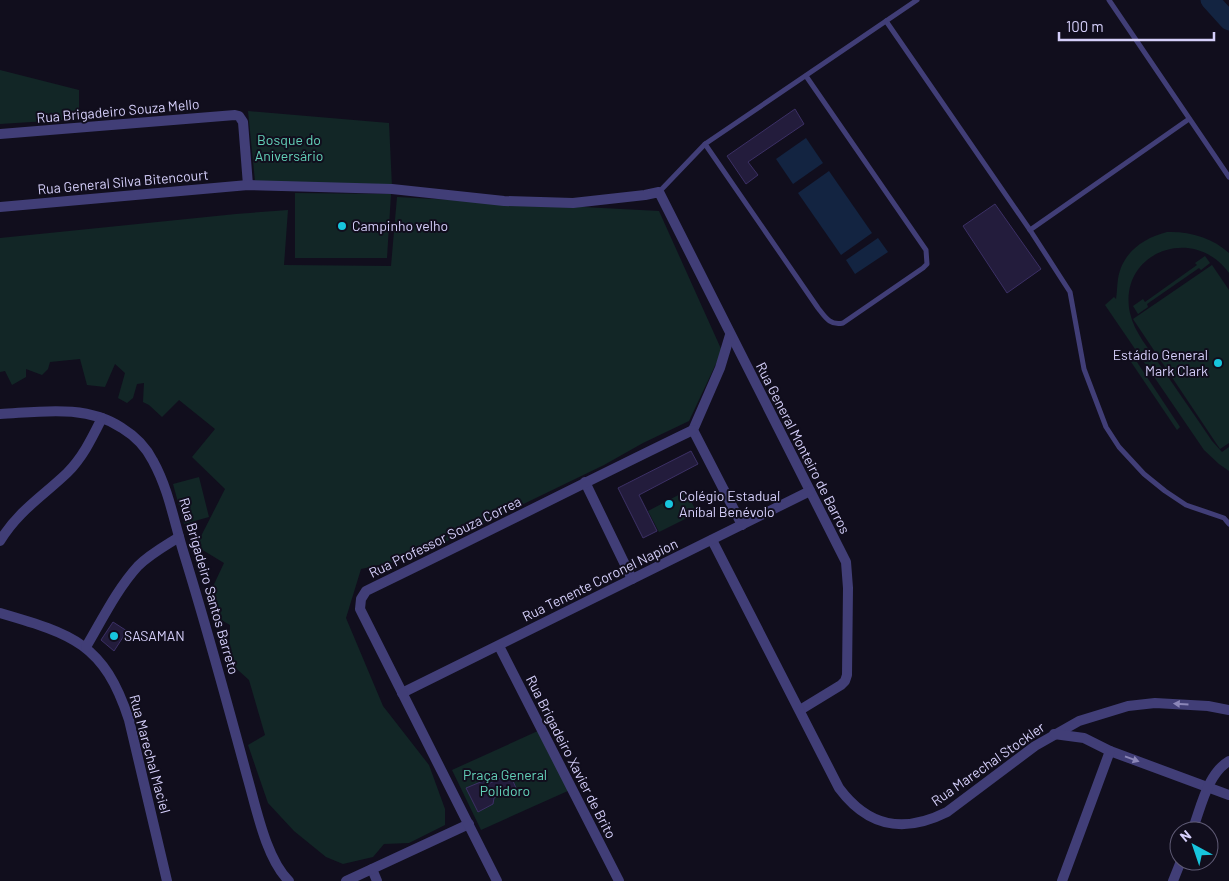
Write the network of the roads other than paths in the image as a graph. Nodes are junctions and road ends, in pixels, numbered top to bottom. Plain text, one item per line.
1 (917, 0) edge
2 (1109, 0) edge
3 (886, 21) junction
4 (806, 76) junction
5 (1190, 119) junction
6 (0, 134) edge
7 (705, 144) junction
8 (1229, 177) edge
9 (248, 185) junction
10 (659, 192) junction
11 (0, 206) edge
12 (1030, 230) junction
13 (730, 335) junction
14 (0, 414) edge
15 (102, 418) junction
16 (693, 430) junction
17 (585, 482) junction
18 (810, 491) junction
19 (1229, 524) edge
20 (742, 525) junction
21 (179, 537) junction
22 (0, 540) edge
23 (712, 540) junction
24 (632, 579) junction
25 (0, 613) edge
26 (499, 646) junction
27 (86, 647) junction
28 (402, 694) junction
29 (800, 710) junction
30 (1229, 710) edge
31 (1088, 718) junction
32 (1053, 734) junction
33 (1084, 738) junction
34 (1110, 751) junction
35 (1229, 761) edge
36 (1209, 787) junction
37 (1229, 795) edge
38 (1196, 821) edge
39 (469, 824) junction
40 (372, 869) junction
41 (167, 881) edge
42 (289, 881) edge
43 (346, 881) edge
44 (377, 881) edge
45 (497, 881) edge
46 (619, 881) edge
47 (1062, 881) edge

1 - 3 lane
2 - 5 lane
3 - 4 lane
3 - 12 lane
4 - 7 lane
4 - 7 lane
5 - 8 lane
5 - 12 lane
6 - 9 street, Rua Brigadeiro Souza Mello
7 - 10 lane
9 - 10 street, Rua General Silva Bitencourt
9 - 11 street, Rua General Silva Bitencourt
10 - 13 street, Rua General Monteiro de Barros
12 - 19 lane
13 - 16 street
13 - 18 street, Rua General Monteiro de Barros
14 - 15 street, Rua Brigadeiro Santos Barreto
15 - 21 street, Rua Brigadeiro Santos Barreto
15 - 22 street
16 - 17 street, Rua Professor Souza Correa
16 - 20 street
17 - 24 street
17 - 28 street, Rua Professor Souza Correa
18 - 20 street, Rua Tenente Coronel Napion
18 - 29 street, Rua General Monteiro de Barros
20 - 23 street, Rua Tenente Coronel Napion
21 - 27 street
21 - 42 street, Rua Brigadeiro Santos Barreto
23 - 24 street, Rua Tenente Coronel Napion
23 - 29 street, Rua Marechal Stockler
24 - 26 street, Rua Tenente Coronel Napion
25 - 27 street, Rua Marechal Maciel
26 - 28 street, Rua Tenente Coronel Napion
26 - 46 street, Rua Brigadeiro Xavier de Brito
27 - 41 street, Rua Marechal Maciel
28 - 39 street, Rua Professor Souza Correa
29 - 32 street, Rua Marechal Stockler
30 -> 31 street, Rua Marechal Stockler
31 - 32 street, Rua Marechal Stockler
31 - 33 street
32 - 33 street
33 - 34 street
34 -> 36 street
34 - 47 street
35 - 36 street
36 - 37 street
36 - 38 street
39 - 40 street
39 - 45 street, Rua Professor Souza Correa
40 - 43 street
40 - 44 street

